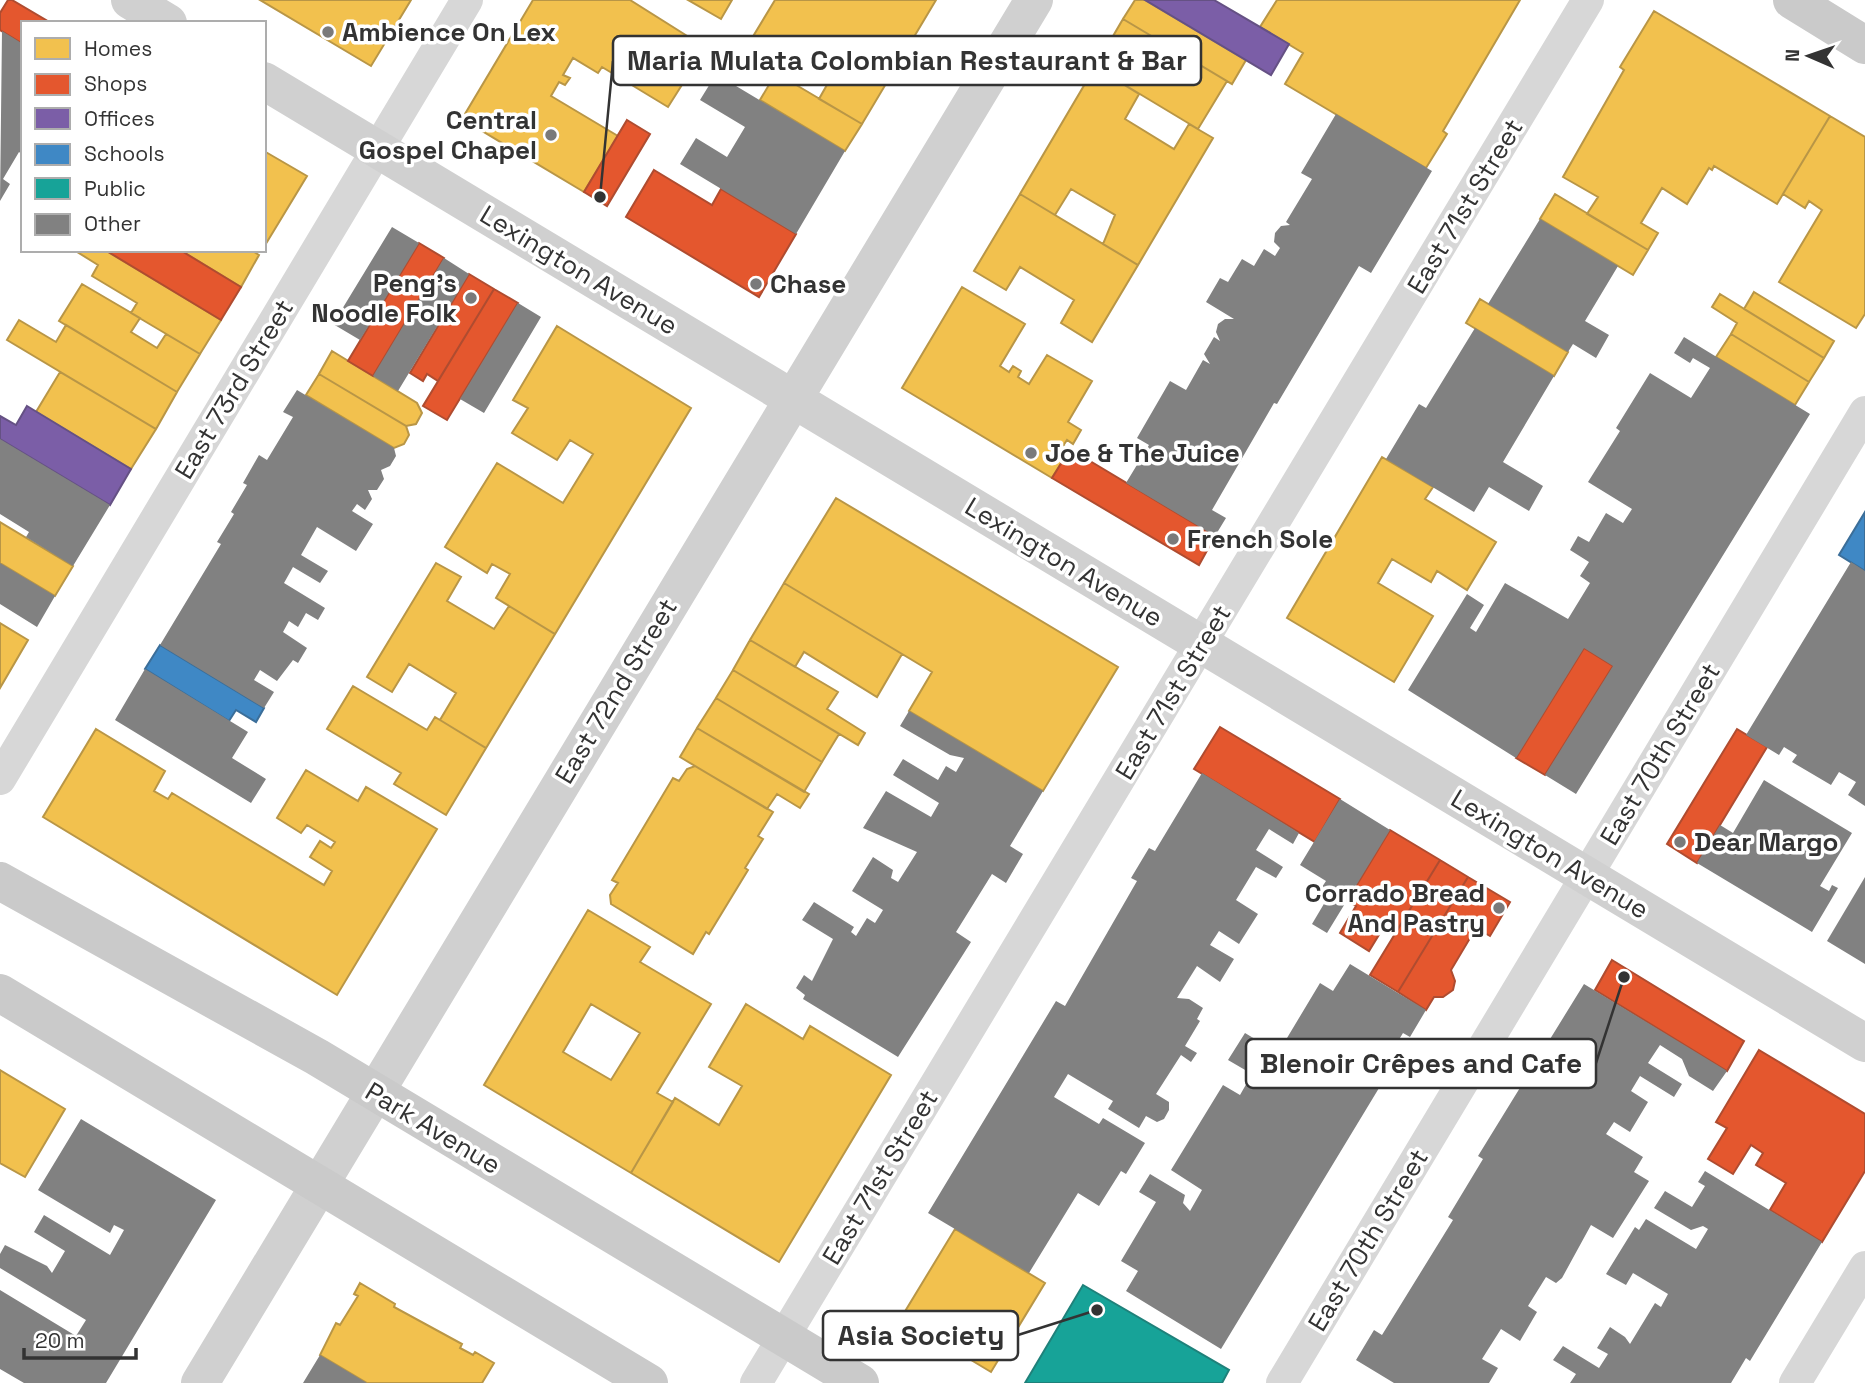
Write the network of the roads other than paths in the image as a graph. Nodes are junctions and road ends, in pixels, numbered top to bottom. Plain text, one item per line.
1 (130, 0) edge
2 (467, 0) edge
3 (1034, 0) edge
4 (1588, 0) edge
5 (1792, 0) edge
6 (165, 21) edge
7 (1865, 45) edge
8 (266, 82) edge
9 (378, 149) junction
10 (793, 400) junction
11 (1865, 412) edge
12 (1201, 645) junction
13 (0, 779) edge
14 (1586, 876) junction
15 (0, 881) edge
16 (0, 993) edge
17 (1865, 1043) edge
18 (374, 1093) junction
19 (319, 1185) junction
20 (1865, 1267) edge
21 (784, 1336) junction
22 (200, 1383) edge
23 (649, 1383) edge
24 (756, 1383) edge
25 (860, 1383) edge
26 (1282, 1383) edge
27 (1796, 1383) edge

1 - 6 main road
2 - 9 street, East 73rd Street
3 - 10 main road, East 72nd Street
4 - 12 street, East 71st Street
5 - 7 main road
8 - 9 main road, Lexington Avenue
9 - 10 main road, Lexington Avenue
9 - 13 street, East 73rd Street
10 - 12 main road, Lexington Avenue
10 - 18 main road, East 72nd Street
11 - 14 street, East 70th Street
12 - 14 main road, Lexington Avenue
12 - 21 street, East 71st Street
14 - 17 main road, Lexington Avenue
14 - 26 street, East 70th Street
15 - 18 main road, Park Avenue
16 - 19 main road
18 - 19 main road, East 72nd Street
18 - 21 main road, Park Avenue
19 - 22 main road, East 72nd Street
19 - 23 main road
20 - 27 street
21 - 24 street, East 71st Street
21 - 25 main road, Park Avenue

